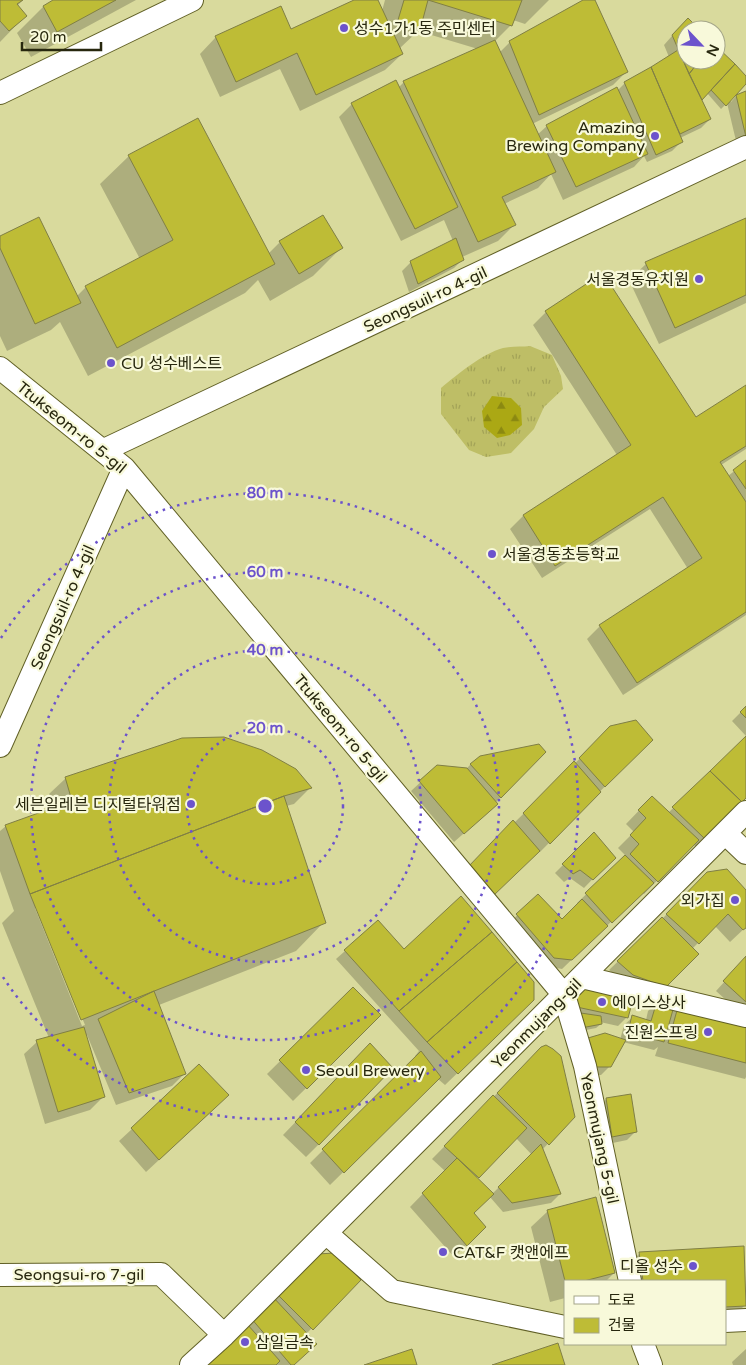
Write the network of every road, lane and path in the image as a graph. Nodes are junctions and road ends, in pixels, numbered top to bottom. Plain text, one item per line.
1 (192, 0) edge
2 (0, 93) edge
3 (746, 147) edge
4 (0, 368) edge
5 (104, 450) junction
6 (124, 468) junction
7 (0, 746) edge
8 (746, 812) edge
9 (725, 833) junction
10 (746, 853) edge
11 (582, 977) junction
12 (564, 995) junction
13 (746, 1016) edge
14 (326, 1233) junction
15 (0, 1275) edge
16 (630, 1280) edge
17 (746, 1320) edge
18 (726, 1321) edge
19 (564, 1327) edge
20 (224, 1335) junction
21 (643, 1345) edge
22 (191, 1365) edge
23 (651, 1365) edge

1 - 2 street
3 - 5 street, Seongsuil-ro 4-gil
4 - 5 street, Ttukseom-ro 5-gil
5 - 6 street, Ttukseom-ro 5-gil
6 - 7 street, Seongsuil-ro 4-gil
6 - 12 street, Ttukseom-ro 5-gil
8 - 9 street, Yeonmujang-gil
9 - 10 street
9 - 11 street, Yeonmujang-gil
11 - 12 street, Yeonmujang-gil
11 - 13 street
12 - 14 street, Yeonmujang-gil
12 - 16 street, Yeonmujang 5-gil
14 - 19 street
14 - 20 street, Yeonmujang-gil
15 - 20 street, Seongsui-ro 7-gil
17 - 18 street
20 - 22 street, Yeonmujang-gil
21 - 23 street

